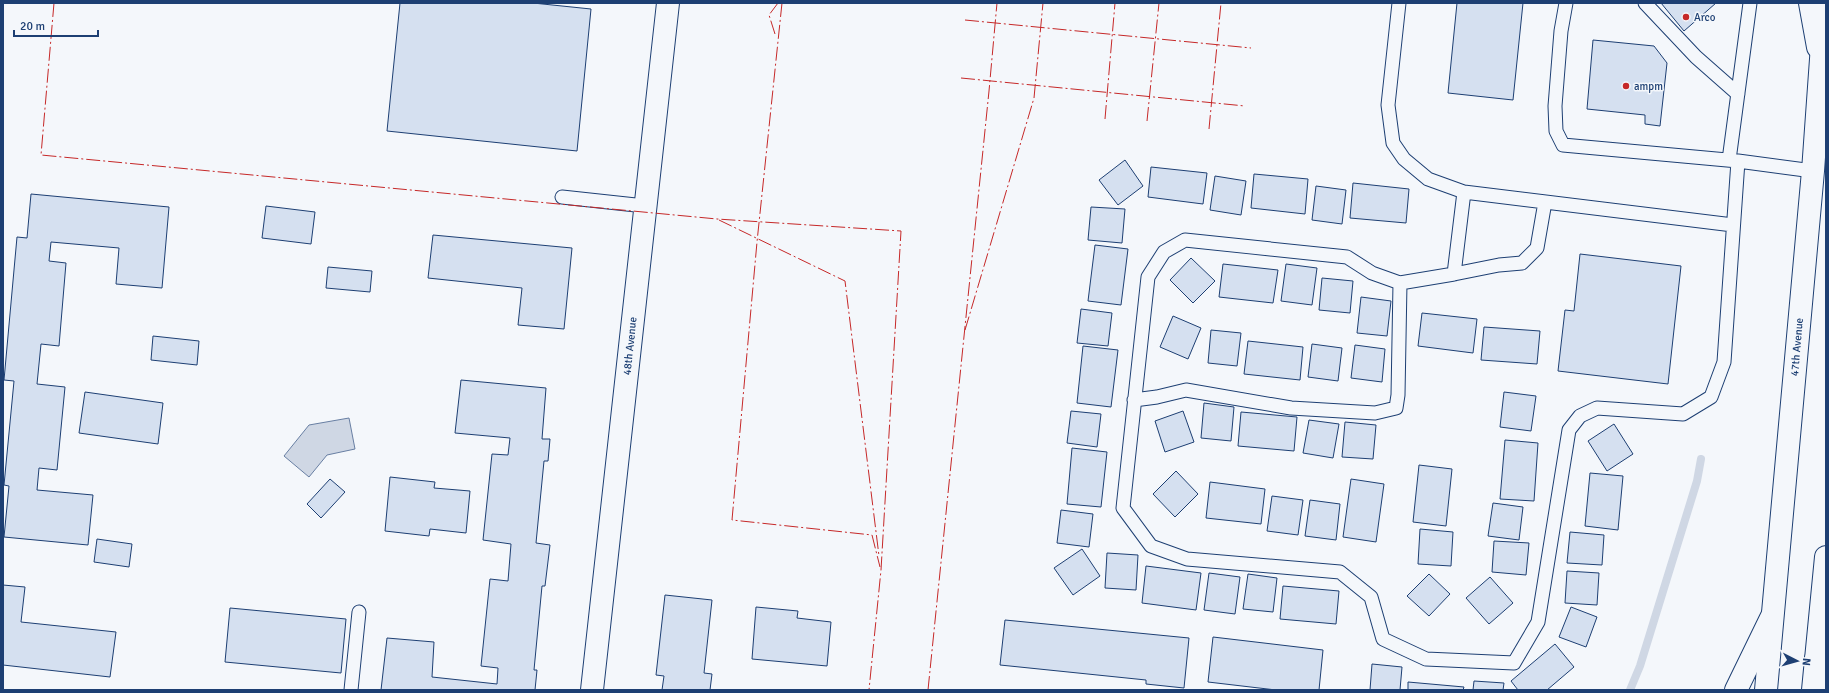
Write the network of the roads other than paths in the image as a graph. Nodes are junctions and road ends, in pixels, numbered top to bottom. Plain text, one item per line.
1 (668, 3) edge
2 (1399, 3) edge
3 (1566, 3) edge
4 (1645, 3) edge
5 (1750, 3) edge
6 (1810, 3) edge
7 (1825, 3) edge
8 (1821, 64) junction
9 (1738, 94) junction
10 (1734, 161) junction
11 (1813, 171) junction
12 (1464, 192) junction
13 (562, 197) dead end
14 (1545, 202) junction
15 (645, 206) junction
16 (1733, 225) junction
17 (1454, 274) junction
18 (1400, 283) junction
19 (1134, 400) junction
20 (1826, 557) edge
21 (359, 612) dead end
22 (1772, 616) junction
23 (1816, 659) junction
24 (1826, 680) edge
25 (351, 690) edge
26 (592, 690) edge
27 (1736, 690) edge
28 (1766, 690) edge
29 (1813, 690) edge

1 - 15 main road, 48th Avenue
2 - 12 lane
3 - 10 lane
4 - 9 lane
5 - 9 lane
6 - 8 main road
7 - 8 main road, 47th Avenue
8 - 11 main road, 47th Avenue
9 - 10 lane
10 - 11 lane
10 - 16 lane
11 - 22 main road, 47th Avenue
12 - 14 lane
12 - 17 lane
13 - 15 lane
14 - 16 lane
14 - 17 lane
15 - 26 main road, 48th Avenue
16 - 19 lane
17 - 18 lane
18 - 19 lane
18 - 19 lane
20 - 23 main road
21 - 25 lane
22 - 27 main road
22 - 28 main road, 47th Avenue
23 - 24 main road
23 - 29 main road

